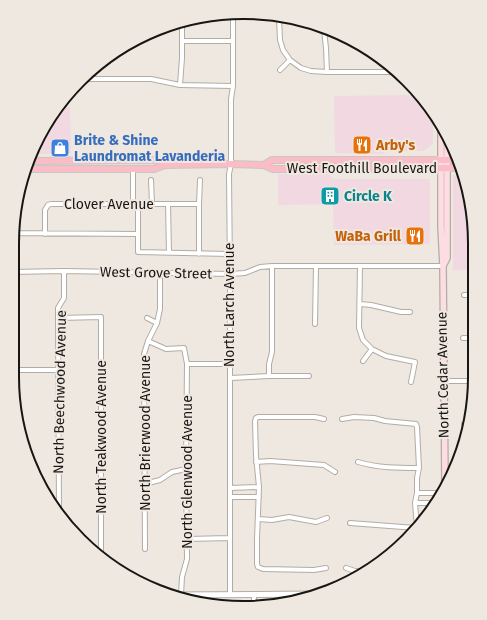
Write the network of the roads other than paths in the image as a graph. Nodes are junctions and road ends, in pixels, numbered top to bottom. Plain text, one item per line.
1 (233, 19) edge
2 (280, 22) edge
3 (182, 28) edge
4 (324, 34) edge
5 (182, 41) junction
6 (233, 41) junction
7 (290, 60) junction
8 (280, 70) dead end
9 (327, 72) junction
10 (388, 72) edge
11 (91, 79) edge
12 (180, 84) junction
13 (233, 86) junction
14 (442, 139) edge
15 (446, 146) edge
16 (320, 160) junction
17 (372, 160) junction
18 (444, 160) junction
19 (452, 160) edge
20 (35, 161) edge
21 (231, 164) junction
22 (165, 165) junction
23 (264, 165) junction
24 (444, 168) junction
25 (455, 168) edge
26 (32, 169) edge
27 (133, 169) junction
28 (280, 169) junction
29 (337, 169) junction
30 (151, 180) dead end
31 (200, 180) dead end
32 (132, 204) junction
33 (138, 204) junction
34 (152, 204) junction
35 (168, 204) junction
36 (199, 204) junction
37 (441, 226) junction
38 (19, 233) edge
39 (45, 234) junction
40 (138, 234) junction
41 (447, 247) junction
42 (169, 253) junction
43 (199, 254) junction
44 (229, 254) junction
45 (272, 266) junction
46 (316, 266) junction
47 (360, 266) junction
48 (442, 266) junction
49 (64, 271) junction
50 (19, 272) edge
51 (160, 273) junction
52 (230, 274) junction
53 (464, 295) dead end
54 (468, 295) edge
55 (360, 304) junction
56 (410, 312) dead end
57 (58, 318) junction
58 (146, 318) dead end
59 (157, 323) junction
60 (315, 324) dead end
61 (463, 338) dead end
62 (468, 338) edge
63 (148, 341) junction
64 (372, 349) junction
65 (364, 361) dead end
66 (187, 364) junction
67 (230, 364) junction
68 (19, 370) edge
69 (58, 370) junction
70 (269, 376) junction
71 (309, 376) dead end
72 (230, 378) junction
73 (443, 381) junction
74 (468, 381) edge
75 (411, 382) dead end
76 (324, 419) dead end
77 (342, 419) dead end
78 (256, 462) junction
79 (358, 462) dead end
80 (419, 468) junction
81 (186, 469) junction
82 (334, 472) dead end
83 (445, 476) edge
84 (144, 484) junction
85 (259, 487) junction
86 (230, 488) junction
87 (417, 493) junction
88 (435, 493) edge
89 (230, 497) junction
90 (259, 497) junction
91 (415, 503) junction
92 (429, 503) edge
93 (59, 504) edge
94 (327, 518) dead end
95 (258, 519) junction
96 (416, 521) edge
97 (350, 523) dead end
98 (410, 527) edge
99 (230, 538) junction
100 (187, 539) junction
101 (145, 549) dead end
102 (101, 550) edge
103 (326, 568) dead end
104 (346, 568) dead end
105 (356, 571) edge
106 (181, 592) edge
107 (230, 594) junction
108 (254, 594) junction
109 (298, 594) edge
110 (192, 595) edge
111 (254, 601) edge

1 - 6 street, North Larch Avenue
2 - 7 street
3 - 5 street
4 - 9 street
5 - 6 street
5 - 12 street
6 - 13 street, North Larch Avenue
7 - 8 street
7 - 9 street
9 - 10 street
11 - 12 street
12 - 13 street
13 - 21 street, North Larch Avenue
14 - 18 main road, North Cedar Avenue
15 - 18 main road, North Cedar Avenue
16 - 17 main road, West Foothill Boulevard
16 - 23 main road, West Foothill Boulevard
16 - 28 main road
17 - 18 main road, West Foothill Boulevard
17 - 29 main road
18 - 19 main road, West Foothill Boulevard
18 - 24 main road, North Cedar Avenue
20 - 22 main road, West Foothill Boulevard
21 - 22 main road, West Foothill Boulevard
21 - 23 main road, West Foothill Boulevard
21 - 44 street, North Larch Avenue
22 - 27 main road, West Foothill Boulevard
23 - 28 main road, West Foothill Boulevard
24 - 25 main road, West Foothill Boulevard
24 - 29 main road, West Foothill Boulevard
24 - 37 main road, North Cedar Avenue
24 - 41 main road, North Cedar Avenue
26 - 27 main road, West Foothill Boulevard
27 - 32 street
28 - 29 main road, West Foothill Boulevard
30 - 34 street
31 - 36 street
32 - 33 street, Clover Avenue
32 - 39 street, Clover Avenue
33 - 34 street, Clover Avenue
33 - 40 street
34 - 35 street, Clover Avenue
35 - 36 street, Clover Avenue
35 - 42 street
36 - 43 street
37 - 41 main road
37 - 48 main road, North Cedar Avenue
38 - 39 street
39 - 40 street
40 - 42 street
41 - 48 main road, North Cedar Avenue
42 - 43 street
43 - 44 street
44 - 52 street, North Larch Avenue
45 - 46 street, West Grove Street
45 - 52 street, West Grove Street
45 - 70 street
46 - 47 street, West Grove Street
46 - 60 street
47 - 48 street, West Grove Street
47 - 55 street
48 - 73 main road, North Cedar Avenue
49 - 50 street, West Grove Street
49 - 51 street, West Grove Street
49 - 57 street, North Beechwood Avenue
51 - 52 street, West Grove Street
51 - 59 street, North Brierwood Avenue
52 - 67 street, North Larch Avenue
53 - 54 street
55 - 56 street
55 - 64 street
57 - 69 street, North Beechwood Avenue
57 - 102 street, North Teakwood Avenue
58 - 59 street
59 - 63 street, North Brierwood Avenue
61 - 62 street
63 - 66 street, North Glenwood Avenue
63 - 84 street, North Brierwood Avenue
64 - 65 street
64 - 75 street
66 - 67 street
66 - 81 street, North Glenwood Avenue
67 - 72 street, North Larch Avenue
68 - 69 street
69 - 93 street, North Beechwood Avenue
70 - 71 street
70 - 72 street
72 - 86 street, North Larch Avenue
73 - 74 street
73 - 83 main road, North Cedar Avenue
76 - 78 street
77 - 80 street
78 - 82 street
78 - 85 street
79 - 80 street
80 - 87 street
81 - 84 street
81 - 100 street, North Glenwood Avenue
84 - 101 street, North Brierwood Avenue
85 - 86 street
85 - 90 street
86 - 89 street, North Larch Avenue
87 - 88 street
87 - 91 street
89 - 90 street
89 - 99 street, North Larch Avenue
90 - 95 street
91 - 92 street
91 - 96 street
94 - 95 street
95 - 103 street
97 - 98 street
99 - 100 street
99 - 107 street, North Larch Avenue
100 - 106 street, North Glenwood Avenue
104 - 105 street
107 - 108 street
107 - 110 street
108 - 109 street
108 - 111 street

